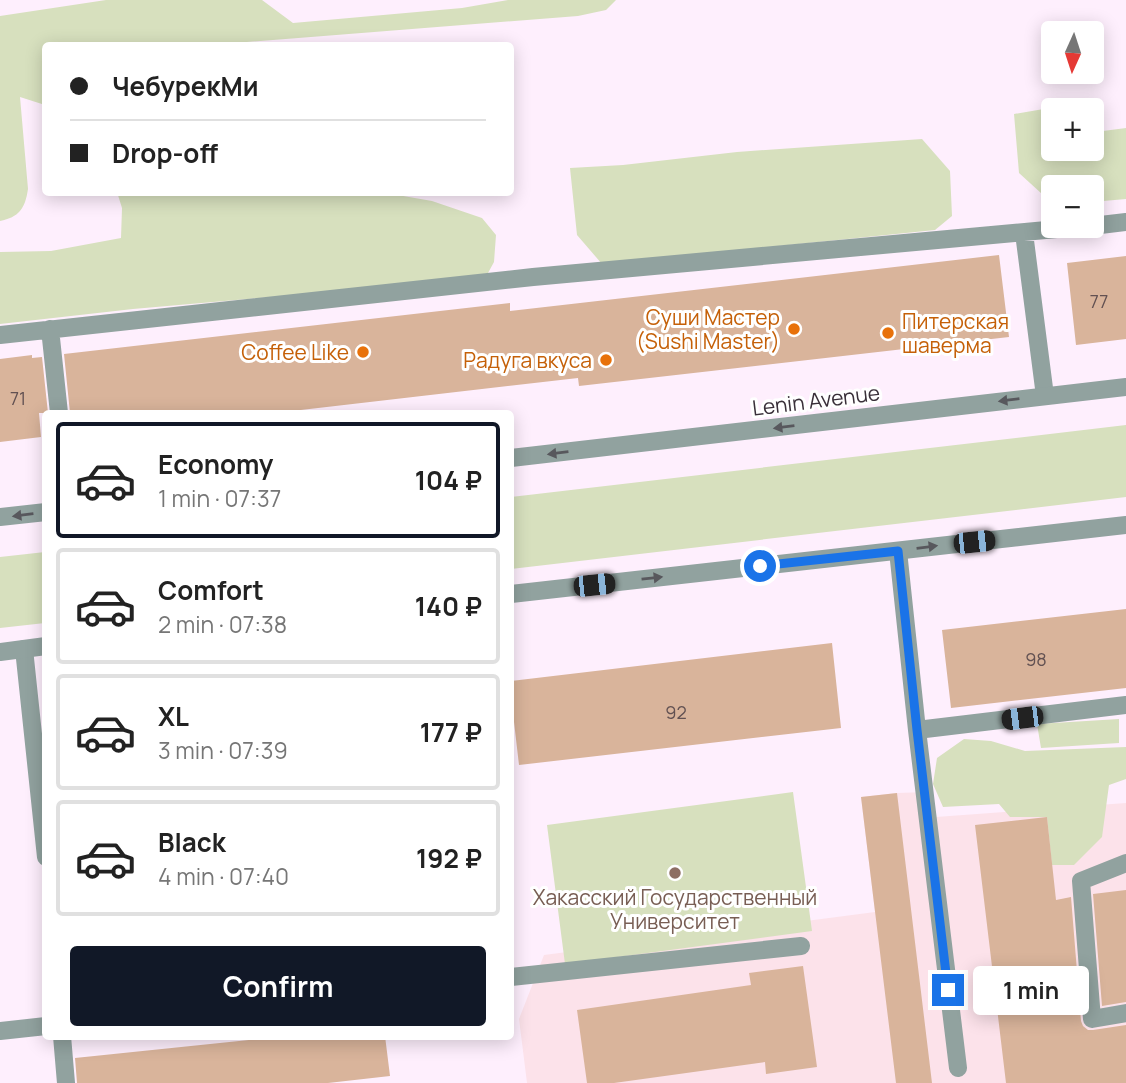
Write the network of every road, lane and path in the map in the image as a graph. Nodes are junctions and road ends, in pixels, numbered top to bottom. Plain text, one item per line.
1 (1126, 222) edge
2 (1104, 225) edge
3 (1041, 231) edge
4 (1024, 233) junction
5 (50, 329) junction
6 (0, 335) edge
7 (1126, 387) edge
8 (1045, 396) junction
9 (59, 410) edge
10 (514, 458) edge
11 (42, 512) edge
12 (0, 517) edge
13 (1126, 524) edge
14 (898, 551) junction
15 (514, 594) edge
16 (42, 647) edge
17 (23, 649) junction
18 (0, 652) edge
19 (1126, 705) edge
20 (917, 730) junction
21 (42, 821) edge
22 (1126, 863) edge
23 (801, 946) dead end
24 (514, 977) edge
25 (1126, 1013) edge
26 (42, 1027) edge
27 (0, 1031) edge
28 (62, 1040) edge
29 (958, 1068) dead end
30 (66, 1083) edge

1 - 2 street
3 - 4 street
4 - 5 street
4 - 8 street
5 - 6 street
5 - 9 street
7 - 8 street, Lenin Avenue
8 -> 10 street, Lenin Avenue
11 -> 12 street
14 -> 13 street
15 -> 14 street
14 - 20 street
16 - 17 street
17 - 18 street
17 - 21 street
19 - 20 street
20 - 29 street
22 - 25 street
23 - 24 street
26 - 27 street
28 - 30 street

